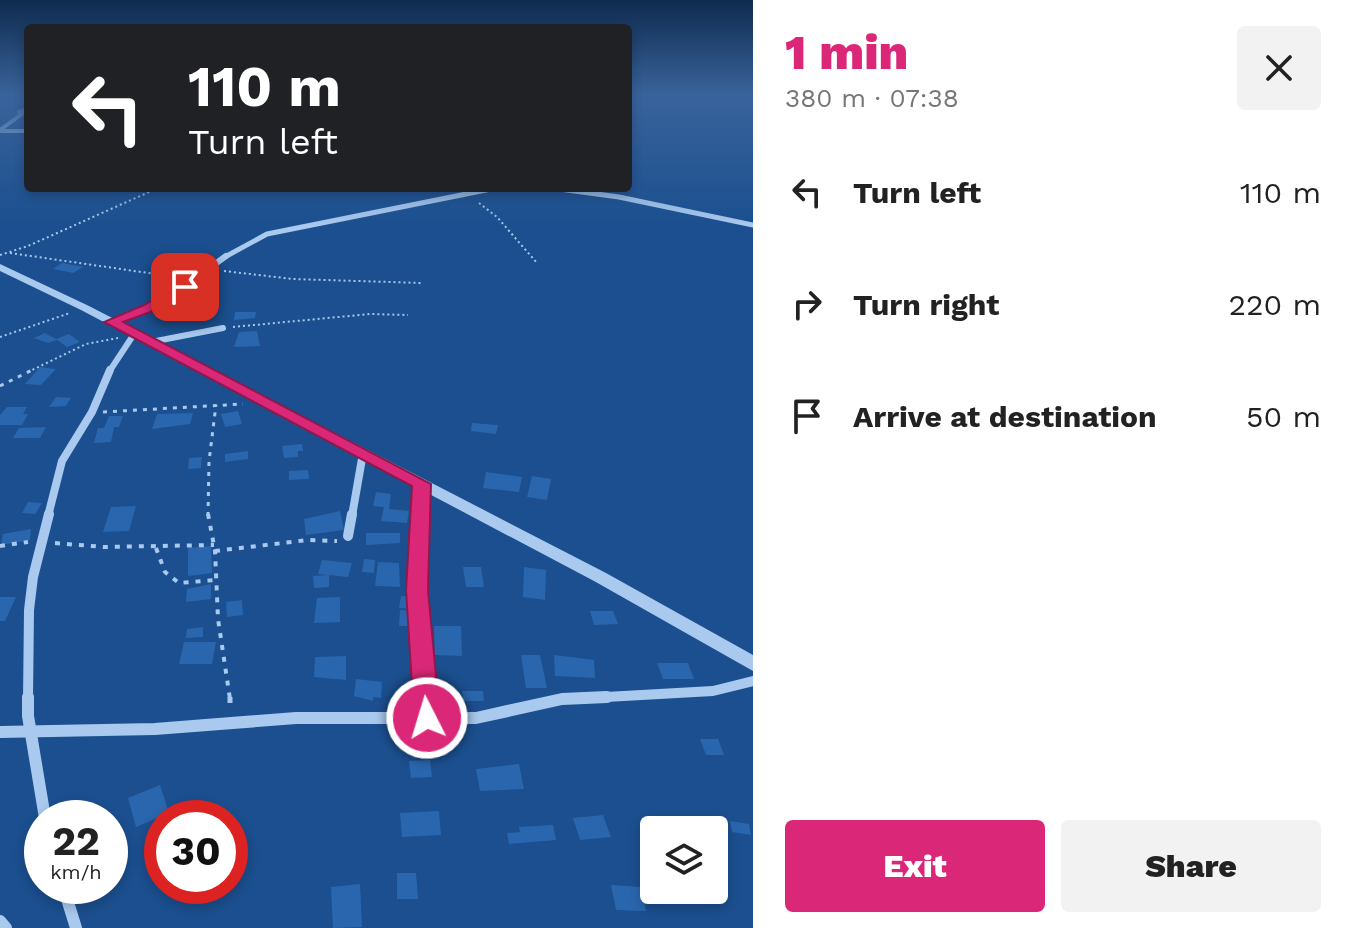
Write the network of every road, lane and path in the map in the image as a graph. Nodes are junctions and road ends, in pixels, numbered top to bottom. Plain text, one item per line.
1 (149, 192) edge
2 (480, 192) edge
3 (578, 192) edge
4 (468, 195) junction
5 (753, 225) edge
6 (10, 253) junction
7 (0, 255) edge
8 (537, 263) dead end
9 (0, 267) edge
10 (202, 273) junction
11 (422, 283) dead end
12 (85, 308) junction
13 (408, 315) dead end
14 (111, 322) junction
15 (223, 328) joint
16 (134, 334) junction
17 (0, 337) edge
18 (151, 342) junction
19 (0, 386) edge
20 (268, 403) junction
21 (216, 405) junction
22 (92, 412) junction
23 (363, 453) junction
24 (421, 484) junction
25 (348, 536) joint
26 (41, 542) junction
27 (214, 545) junction
28 (0, 546) edge
29 (156, 548) junction
30 (215, 551) junction
31 (217, 580) junction
32 (753, 664) edge
33 (753, 681) edge
34 (427, 718) junction
35 (230, 722) junction
36 (0, 732) edge
37 (31, 732) junction
38 (42, 800) edge
39 (69, 904) edge
40 (0, 921) edge
41 (6, 928) edge
42 (76, 928) edge

1 - 6 path
2 - 4 street
3 - 5 street
4 - 8 path
4 - 10 street
6 - 7 path
6 - 10 path
9 - 12 street
10 - 11 path
10 - 14 street
12 - 14 street
12 - 17 path
13 - 15 path
14 - 16 street
15 - 18 street
16 - 18 street
16 - 19 path
16 - 22 street
18 - 20 street
20 - 21 path
20 - 23 street
21 - 22 path
21 - 27 path
22 - 26 street
23 - 24 street
23 - 25 street
24 - 32 street
24 - 34 street
25 - 30 path
26 - 28 path
26 - 29 path
26 - 37 street
27 - 29 path
27 - 30 path
29 - 31 path
30 - 31 path
31 - 35 path
33 - 34 street
34 - 35 street
35 - 37 street
36 - 37 street
37 - 38 street
39 - 42 street
40 - 41 street

